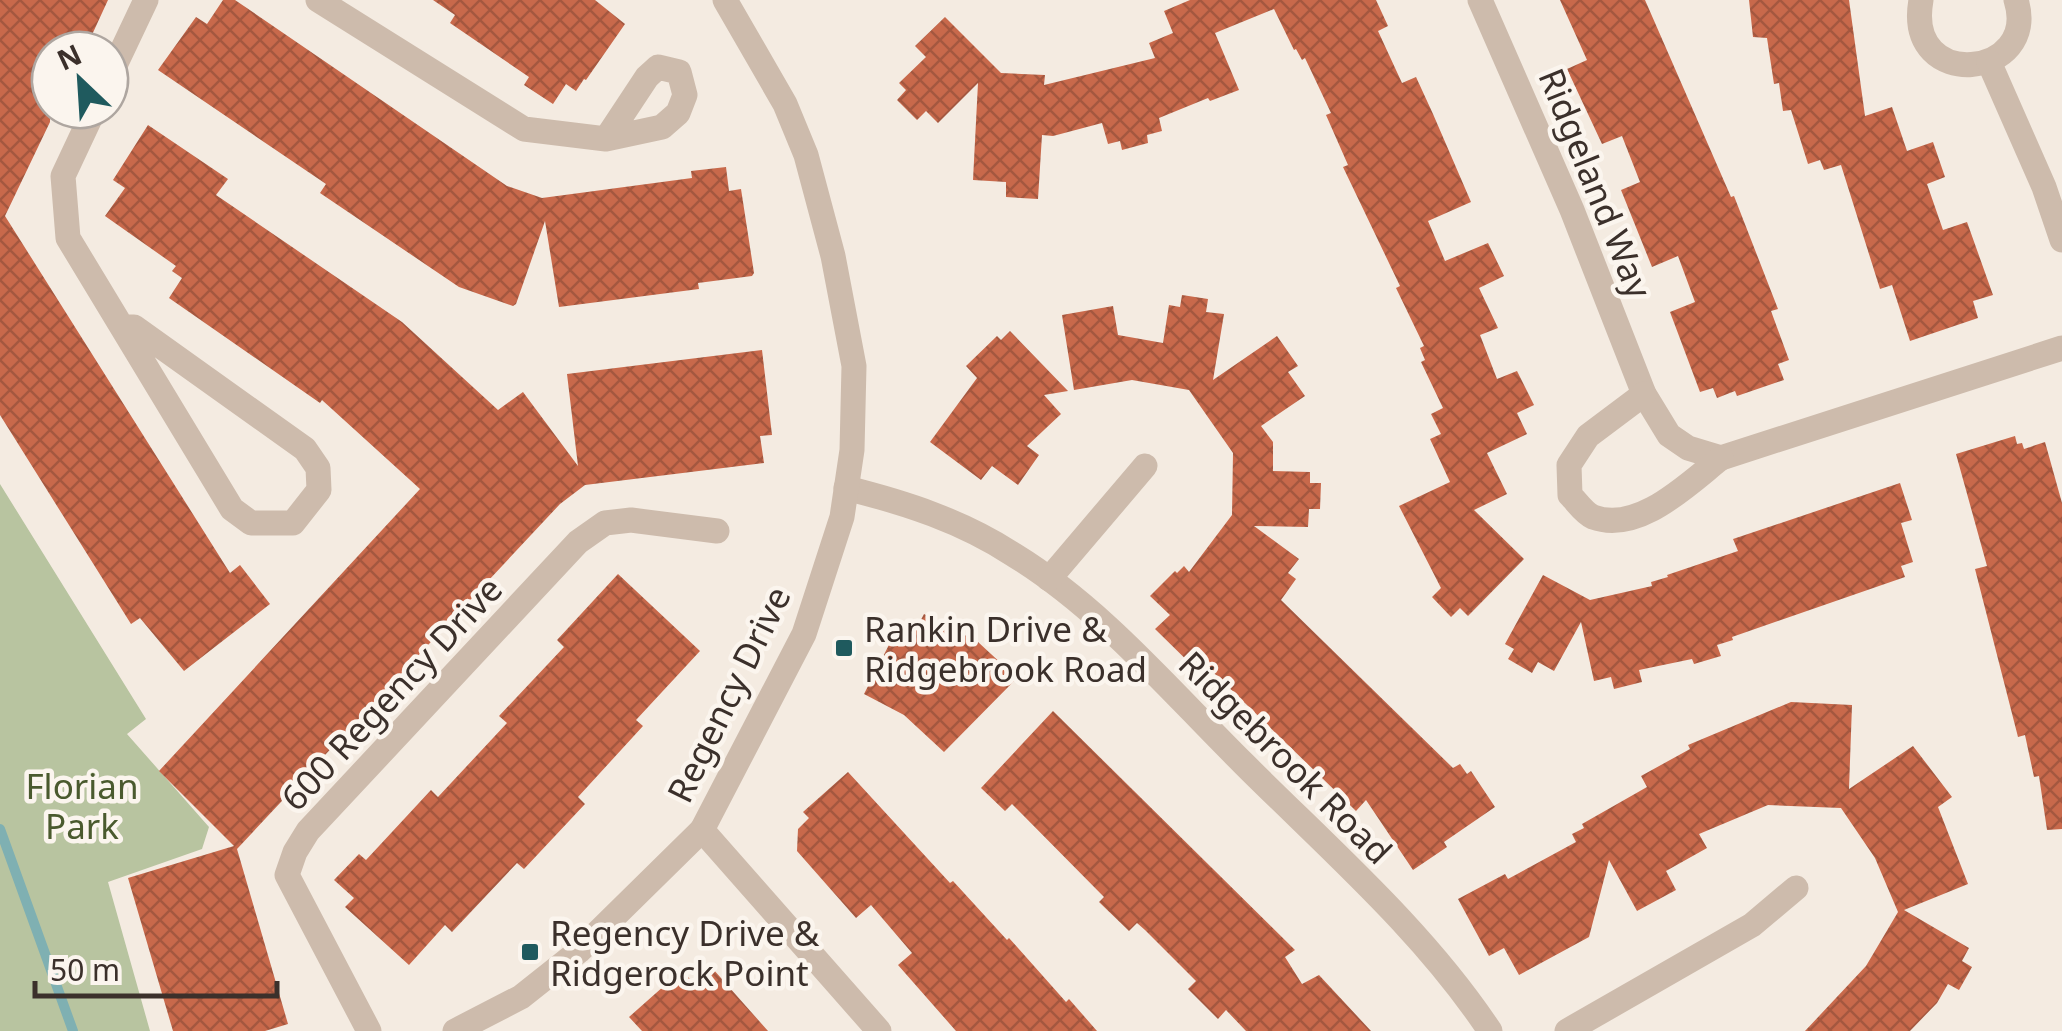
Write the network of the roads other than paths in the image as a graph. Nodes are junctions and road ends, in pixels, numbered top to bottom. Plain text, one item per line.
1 (146, 0) edge
2 (318, 0) edge
3 (725, 0) edge
4 (1480, 0) edge
5 (1921, 0) edge
6 (2016, 0) edge
7 (130, 34) edge
8 (1989, 62) junction
9 (85, 130) edge
10 (606, 139) dead end
11 (2062, 240) edge
12 (124, 328) junction
13 (2062, 348) edge
14 (1644, 394) junction
15 (1721, 458) junction
16 (1145, 466) dead end
17 (846, 488) junction
18 (717, 530) dead end
19 (1049, 579) junction
20 (702, 830) junction
21 (1796, 888) dead end
22 (370, 1031) edge
23 (455, 1031) edge
24 (880, 1031) edge
25 (1490, 1031) edge
26 (1567, 1031) edge

1 - 7 street
2 - 10 street
3 - 17 street, Regency Drive
4 - 14 street, Ridgeland Way
5 - 8 street
6 - 8 street
8 - 11 street
9 - 12 street
12 - 12 street
13 - 15 street
14 - 15 street, Ridgeland Way
14 - 15 street
16 - 19 street
17 - 19 street, Ridgebrook Road
17 - 20 street, Regency Drive
18 - 22 street, 600 Regency Drive
19 - 25 street, Ridgebrook Road
20 - 23 street, Regency Drive
20 - 24 street
21 - 26 street

